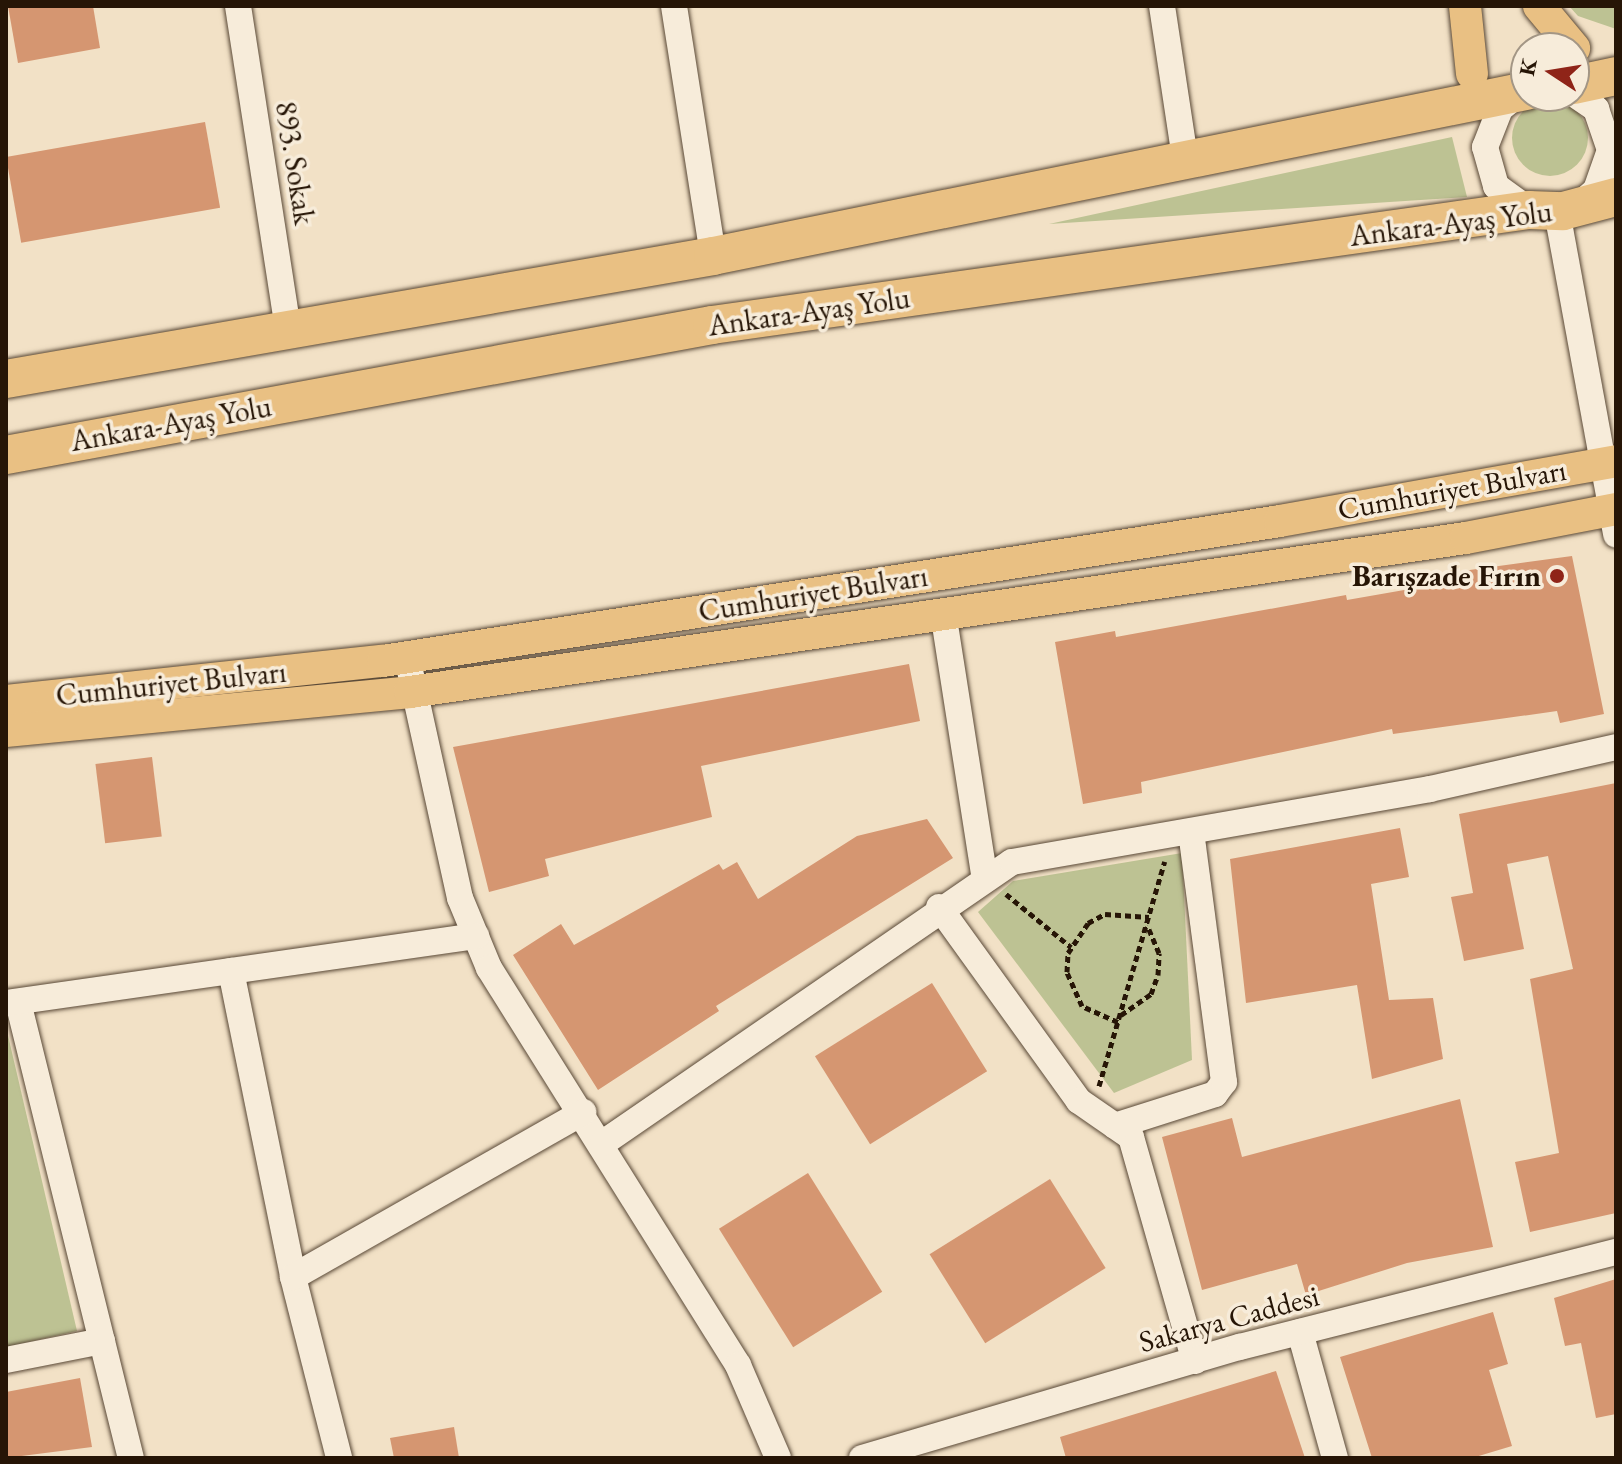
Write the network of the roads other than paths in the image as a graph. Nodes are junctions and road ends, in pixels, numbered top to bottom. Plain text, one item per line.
1 (238, 6) edge
2 (674, 6) edge
3 (1162, 6) edge
4 (1465, 6) edge
5 (1539, 6) edge
6 (1553, 32) edge
7 (1616, 67) edge
8 (1590, 68) edge
9 (1590, 72) edge
10 (1616, 76) edge
11 (1474, 90) junction
12 (1510, 92) edge
13 (1590, 99) edge
14 (1510, 101) edge
15 (1486, 141) junction
16 (1186, 164) junction
17 (1616, 197) edge
18 (1555, 209) junction
19 (713, 256) junction
20 (288, 330) junction
21 (6, 379) edge
22 (6, 455) edge
23 (1611, 462) edge
24 (1614, 518) edge
25 (943, 612) junction
26 (407, 657) junction
27 (410, 692) junction
28 (6, 701) edge
29 (6, 731) edge
30 (1616, 747) edge
31 (1182, 833) junction
32 (984, 875) junction
33 (939, 907) junction
34 (476, 936) junction
35 (231, 971) junction
36 (12, 1002) edge
37 (583, 1112) junction
38 (1115, 1126) junction
39 (603, 1143) junction
40 (1616, 1252) edge
41 (293, 1277) junction
42 (1300, 1332) junction
43 (102, 1341) junction
44 (6, 1360) edge
45 (1195, 1361) junction
46 (131, 1458) edge
47 (339, 1458) edge
48 (778, 1458) edge
49 (862, 1458) edge
50 (1335, 1458) edge

1 - 20 street, 893. Sokak
2 - 19 street
3 - 16 street
4 - 11 main road
5 - 6 main road
7 - 8 main road
9 - 10 highway
11 - 12 highway
11 - 15 street
11 - 16 highway
13 - 18 street
14 - 15 street
15 - 18 street
16 - 19 highway
17 - 18 highway, Ankara-Ayaş Yolu
18 - 22 highway, Ankara-Ayaş Yolu
18 - 23 street
19 - 20 highway
20 - 21 highway
23 - 24 street
23 - 26 main road, Cumhuriyet Bulvarı
24 - 25 main road, Cumhuriyet Bulvarı
25 - 27 main road, Cumhuriyet Bulvarı
25 - 32 street
26 - 27 street
26 - 28 main road, Cumhuriyet Bulvarı
27 - 29 main road, Cumhuriyet Bulvarı
27 - 34 street
30 - 31 street
31 - 32 street
31 - 38 street
32 - 33 street
33 - 38 street
33 - 39 street
34 - 35 street
34 - 37 street
35 - 36 street
35 - 41 street
36 - 43 street
37 - 39 street
37 - 41 street
38 - 45 street
39 - 48 street
40 - 42 street, Sakarya Caddesi
41 - 47 street
42 - 45 street, Sakarya Caddesi
42 - 50 street
43 - 44 street
43 - 46 street
45 - 49 street, Sakarya Caddesi

